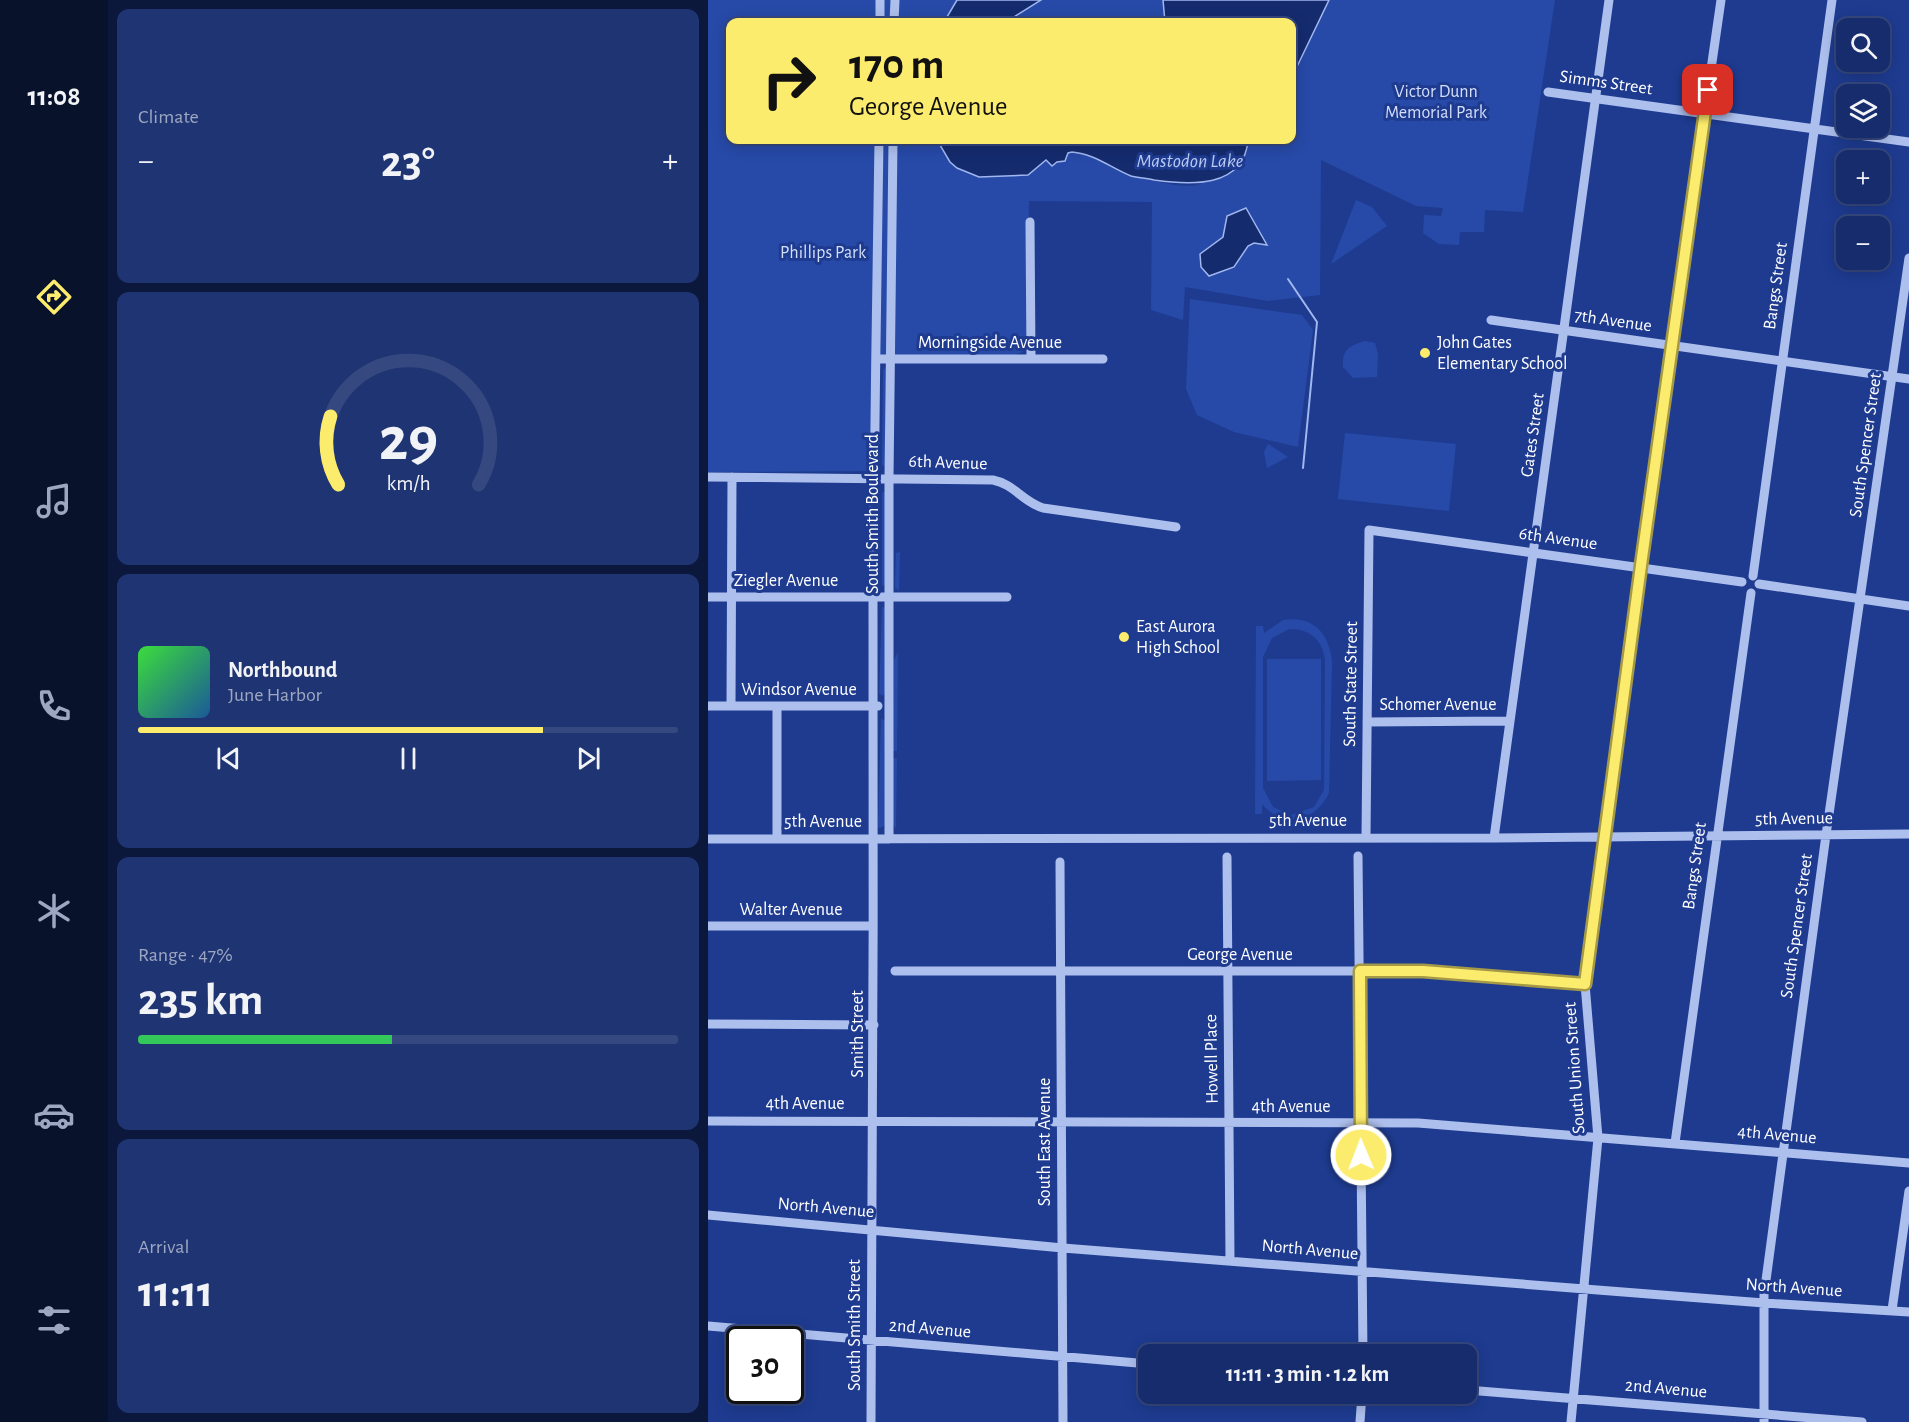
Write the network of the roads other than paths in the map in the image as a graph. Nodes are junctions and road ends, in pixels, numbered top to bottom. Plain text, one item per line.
1 (880, 0) edge
2 (895, 0) edge
3 (1609, 0) edge
4 (1721, 0) edge
5 (1832, 0) edge
6 (880, 18) edge
7 (894, 18) edge
8 (1548, 92) dead end
9 (1596, 98) junction
10 (1705, 112) junction
11 (1814, 127) junction
12 (1909, 142) edge
13 (879, 144) edge
14 (893, 144) edge
15 (878, 189) junction
16 (893, 189) junction
17 (1030, 222) dead end
18 (1909, 258) edge
19 (1491, 320) dead end
20 (1563, 330) junction
21 (1671, 346) junction
22 (876, 359) junction
23 (891, 359) junction
24 (1031, 359) junction
25 (1103, 359) dead end
26 (1783, 361) junction
27 (1892, 376) junction
28 (1909, 379) edge
29 (708, 477) edge
30 (732, 477) junction
31 (875, 478) junction
32 (889, 478) junction
33 (1176, 527) dead end
34 (1369, 530) joint
35 (1533, 552) junction
36 (1640, 567) junction
37 (1756, 580) junction
38 (1742, 582) junction
39 (1750, 593) junction
40 (708, 597) edge
41 (732, 597) junction
42 (873, 597) junction
43 (889, 597) junction
44 (1007, 597) dead end
45 (1862, 599) junction
46 (1909, 606) edge
47 (708, 706) edge
48 (731, 706) junction
49 (777, 706) junction
50 (874, 706) junction
51 (889, 706) junction
52 (1509, 721) junction
53 (1367, 722) junction
54 (1909, 834) edge
55 (1826, 835) junction
56 (1716, 836) junction
57 (1604, 837) junction
58 (777, 838) junction
59 (1366, 838) junction
60 (1494, 838) junction
61 (708, 839) edge
62 (873, 839) junction
63 (889, 839) junction
64 (1358, 856) dead end
65 (1227, 857) dead end
66 (1060, 862) dead end
67 (708, 926) edge
68 (873, 926) junction
69 (895, 971) dead end
70 (1228, 971) junction
71 (1360, 971) junction
72 (1060, 972) junction
73 (1585, 984) junction
74 (708, 1024) edge
75 (874, 1025) junction
76 (875, 1120) junction
77 (708, 1121) edge
78 (1062, 1122) junction
79 (1230, 1123) junction
80 (1361, 1123) junction
81 (1598, 1138) junction
82 (1675, 1143) junction
83 (1783, 1153) junction
84 (1909, 1162) edge
85 (1909, 1191) edge
86 (708, 1215) edge
87 (871, 1229) junction
88 (1063, 1248) junction
89 (1230, 1260) junction
90 (1362, 1270) junction
91 (1582, 1288) junction
92 (1764, 1303) junction
93 (1892, 1310) junction
94 (1909, 1312) edge
95 (708, 1326) edge
96 (872, 1340) junction
97 (1363, 1344) edge
98 (1063, 1357) junction
99 (1138, 1363) edge
100 (1477, 1391) edge
101 (1572, 1398) junction
102 (1361, 1404) edge
103 (1765, 1418) edge
104 (871, 1422) edge
105 (1063, 1422) edge
106 (1360, 1422) edge
107 (1571, 1422) edge
108 (1862, 1422) edge

1 - 6 street
2 - 7 street
3 - 9 street, Gates Street
4 - 10 street, South Union Street
5 - 11 street, Bangs Street
8 - 9 street, Simms Street
9 - 10 street, Simms Street
9 - 20 street, Gates Street
10 - 11 street, Simms Street
10 - 21 street, South Union Street
11 - 12 street, Simms Street
11 - 26 street, Bangs Street
13 - 15 street, South Smith Boulevard
14 - 16 street, South Smith Boulevard
15 - 16 street
15 - 22 street, South Smith Boulevard
16 - 23 street, South Smith Boulevard
17 - 24 street
18 - 27 street, South Spencer Street
19 - 20 street, 7th Avenue
20 - 21 street, 7th Avenue
20 - 35 street, Gates Street
21 - 26 street, 7th Avenue
21 - 36 street, South Union Street
22 - 23 street, Morningside Avenue
22 - 31 street, South Smith Boulevard
23 - 24 street, Morningside Avenue
23 - 32 street, South Smith Boulevard
24 - 25 street, Morningside Avenue
26 - 27 street, 7th Avenue
26 - 37 street, Bangs Street
27 - 28 street, 7th Avenue
27 - 45 street, South Spencer Street
29 - 30 street, 6th Avenue
30 - 31 street, 6th Avenue
30 - 41 street
31 - 32 street, 6th Avenue
31 - 42 street, South Smith Boulevard
32 - 33 street, 6th Avenue
32 - 43 street, South Smith Boulevard
34 - 35 street, 6th Avenue
34 - 53 street, South State Street
35 - 36 street, 6th Avenue
35 - 52 street, Gates Street
36 - 38 street, 6th Avenue
36 - 57 street, South Union Street
37 - 38 street
37 - 39 street
37 - 45 street
38 - 39 street
39 - 56 street, Bangs Street
40 - 41 street, Ziegler Avenue
41 - 42 street, Ziegler Avenue
41 - 48 street
42 - 43 street, Ziegler Avenue
42 - 50 street, South Smith Boulevard
43 - 44 street, Ziegler Avenue
43 - 51 street, South Smith Boulevard
45 - 46 street
45 - 55 street, South Spencer Street
47 - 48 street, Windsor Avenue
48 - 49 street, Windsor Avenue
49 - 50 street, Windsor Avenue
49 - 58 street
50 - 51 street, Windsor Avenue
50 - 62 street, South Smith Boulevard
51 - 63 street, South Smith Boulevard
52 - 53 street, Schomer Avenue
52 - 60 street, Gates Street
53 - 59 street, South State Street
54 - 55 street, 5th Avenue
55 - 56 street, 5th Avenue
55 - 83 street, South Spencer Street
56 - 57 street, 5th Avenue
56 - 82 street, Bangs Street
57 - 60 street, 5th Avenue
57 - 73 street, South Union Street
58 - 61 street, 5th Avenue
58 - 62 street, 5th Avenue
59 - 60 street, 5th Avenue
59 - 63 street, 5th Avenue
62 - 63 street, 5th Avenue
62 - 68 street, Smith Street
64 - 71 street
65 - 70 street, Howell Place
66 - 72 street, South East Avenue
67 - 68 street, Walter Avenue
68 - 75 street, Smith Street
69 - 72 street, George Avenue
70 - 71 street, George Avenue
70 - 72 street, George Avenue
70 - 79 street, Howell Place
71 - 73 street, George Avenue
71 - 80 street
72 - 78 street, South East Avenue
73 - 81 street, South Union Street
74 - 75 street
75 - 76 street, Smith Street
76 - 77 street, 4th Avenue
76 - 78 street, 4th Avenue
76 - 87 street, Smith Street
78 - 79 street, 4th Avenue
78 - 88 street, South East Avenue
79 - 80 street, 4th Avenue
79 - 89 street, Howell Place
80 - 81 street, 4th Avenue
80 - 90 street
81 - 82 street, 4th Avenue
81 - 91 street, South Union Street
82 - 83 street, 4th Avenue
83 - 84 street, 4th Avenue
83 - 92 street, South Spencer Street
85 - 93 street
86 - 87 street, North Avenue
87 - 88 street, North Avenue
87 - 96 street, South Smith Street
88 - 89 street, North Avenue
88 - 98 street, South East Avenue
89 - 90 street, North Avenue
90 - 91 street, North Avenue
90 - 97 street
91 - 92 street, North Avenue
91 - 101 street, South Union Street
92 - 93 street, North Avenue
92 - 103 street, South Spencer Street
93 - 94 street, North Avenue
95 - 96 street, 2nd Avenue
96 - 98 street, 2nd Avenue
96 - 104 street, South Smith Street
98 - 99 street, 2nd Avenue
98 - 105 street, South East Avenue
100 - 101 street, 2nd Avenue
101 - 103 street, 2nd Avenue
101 - 107 street, South Union Street
102 - 106 street
103 - 108 street, 2nd Avenue

